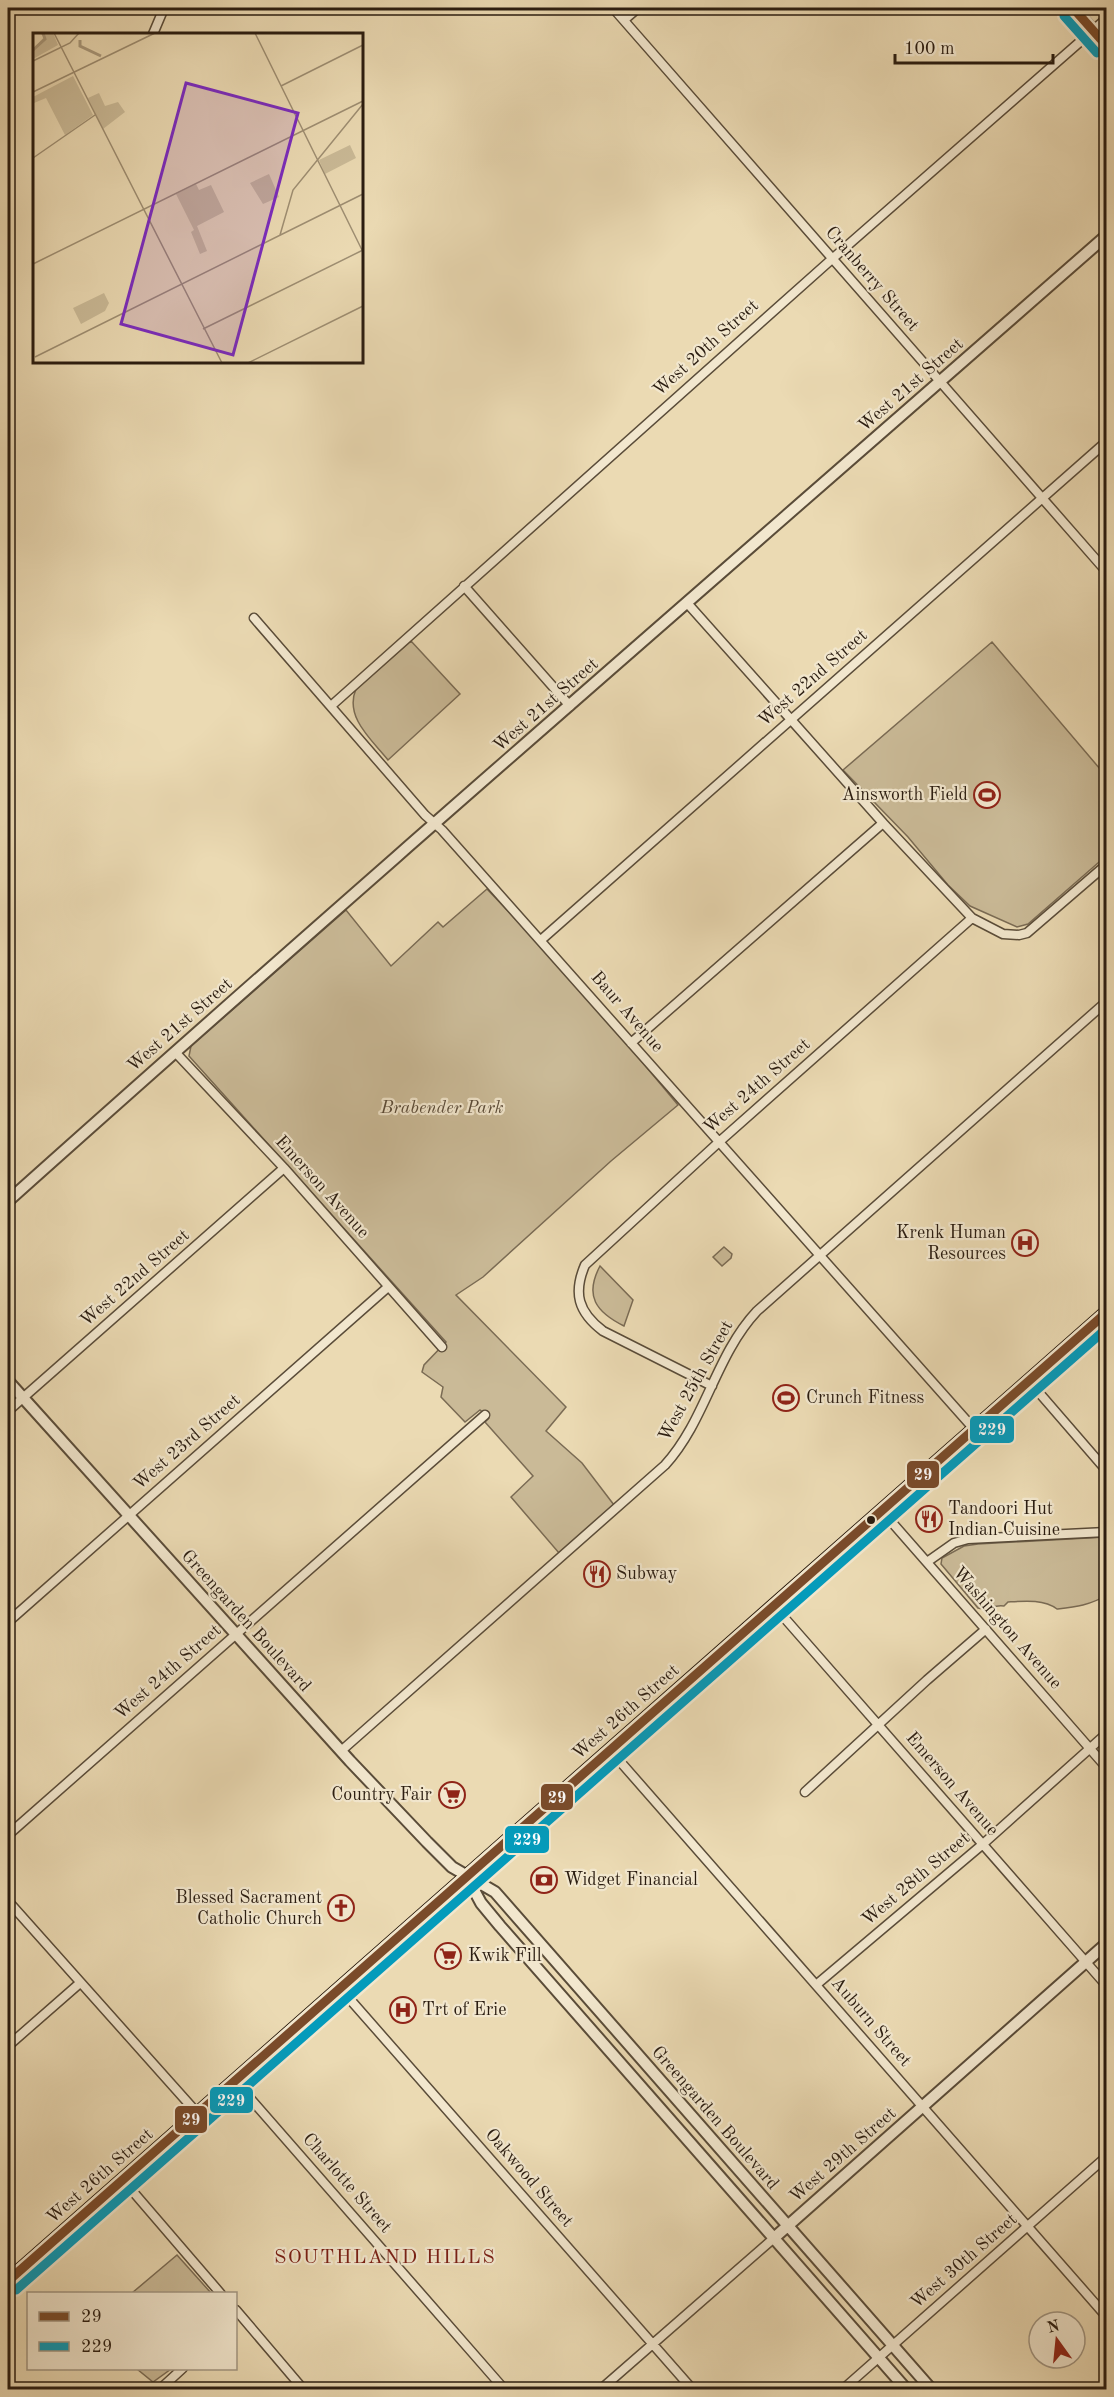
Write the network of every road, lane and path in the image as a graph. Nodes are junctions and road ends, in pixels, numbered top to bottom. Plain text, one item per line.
1 (164, 8) edge
2 (613, 8) edge
3 (638, 8) edge
4 (1073, 8) edge
5 (1107, 19) edge
6 (624, 20) junction
7 (1094, 31) junction
8 (153, 33) edge
9 (1107, 45) edge
10 (1107, 236) edge
11 (832, 259) junction
12 (940, 382) junction
13 (1107, 442) edge
14 (1042, 498) junction
15 (1107, 571) edge
16 (464, 586) junction
17 (688, 604) junction
18 (254, 618) dead end
19 (331, 706) junction
20 (570, 706) junction
21 (791, 720) junction
22 (883, 823) junction
23 (434, 824) junction
24 (1107, 865) edge
25 (972, 918) junction
26 (541, 939) junction
27 (1107, 1002) edge
28 (631, 1043) junction
29 (176, 1052) junction
30 (718, 1142) junction
31 (284, 1168) junction
32 (8, 1201) edge
33 (820, 1255) junction
34 (388, 1287) junction
35 (1107, 1312) edge
36 (442, 1347) dead end
37 (8, 1381) edge
38 (1029, 1381) junction
39 (712, 1386) junction
40 (23, 1398) junction
41 (8, 1412) edge
42 (486, 1415) dead end
43 (974, 1429) junction
44 (1107, 1470) edge
45 (882, 1510) junction
46 (129, 1516) junction
47 (1107, 1532) edge
48 (927, 1562) junction
49 (774, 1606) junction
50 (8, 1622) edge
51 (986, 1629) junction
52 (236, 1634) junction
53 (879, 1726) junction
54 (1107, 1734) edge
55 (1090, 1749) junction
56 (610, 1750) junction
57 (341, 1751) junction
58 (1107, 1767) edge
59 (805, 1792) dead end
60 (8, 1835) edge
61 (983, 1844) junction
62 (466, 1877) junction
63 (8, 1901) edge
64 (1107, 1944) edge
65 (1086, 1962) junction
66 (80, 1983) junction
67 (816, 1985) junction
68 (1107, 1985) edge
69 (340, 1988) junction
70 (8, 2046) edge
71 (235, 2080) junction
72 (923, 2106) junction
73 (198, 2114) junction
74 (1107, 2157) edge
75 (123, 2180) junction
76 (788, 2225) junction
77 (1028, 2227) junction
78 (774, 2238) junction
79 (8, 2281) edge
80 (219, 2292) edge
81 (237, 2316) edge
82 (1107, 2316) edge
83 (654, 2344) junction
84 (893, 2345) junction
85 (879, 2357) junction
86 (181, 2370) edge
87 (159, 2390) edge
88 (304, 2390) edge
89 (505, 2390) edge
90 (600, 2390) edge
91 (693, 2390) edge
92 (842, 2390) edge
93 (907, 2390) edge
94 (932, 2390) edge

1 - 8 street
2 - 6 street, Cranberry Street
3 - 6 street
4 - 7 street
5 - 7 street, West 20th Street
6 - 11 street, Cranberry Street
7 - 9 street
7 - 11 street, West 20th Street
10 - 12 street, West 21st Street
11 - 12 street, Cranberry Street
11 - 16 street, West 20th Street
12 - 14 street, Cranberry Street
12 - 17 street, West 21st Street
13 - 14 street, West 22nd Street
14 - 15 street, Cranberry Street
14 - 21 street, West 22nd Street
16 - 19 street, West 20th Street
16 - 20 street
17 - 20 street, West 21st Street
17 - 21 street
18 - 19 street, Baur Avenue
19 - 23 street, Baur Avenue
20 - 23 street, West 21st Street
21 - 22 street
21 - 26 street, West 22nd Street
22 - 25 street
22 - 28 street
23 - 26 street, Baur Avenue
23 - 29 street, West 21st Street
24 - 25 street
25 - 30 street, West 24th Street
26 - 28 street, Baur Avenue
27 - 33 street, West 25th Street
28 - 30 street, Baur Avenue
29 - 31 street, Emerson Avenue
29 - 32 street, West 21st Street
30 - 33 street, Baur Avenue
30 - 39 street, West 24th Street
31 - 34 street, Emerson Avenue
31 - 40 street, West 22nd Street
33 - 39 street, West 25th Street
33 - 43 street, Baur Avenue
34 - 36 street, Emerson Avenue
34 - 46 street, West 23rd Street
35 - 38 main road, West 26th Street
37 - 40 street, Greengarden Boulevard
38 - 43 main road, West 26th Street
38 - 44 street
39 - 57 street, West 25th Street
40 - 41 street, West 22nd Street
40 - 46 street, Greengarden Boulevard
42 - 52 street, West 24th Street
43 - 45 main road, West 26th Street
45 - 48 street, Washington Avenue
45 - 49 main road, West 26th Street
46 - 50 street, West 23rd Street
46 - 52 street, Greengarden Boulevard
47 - 48 street
48 - 51 street, Washington Avenue
49 - 53 street, Emerson Avenue
49 - 56 main road, West 26th Street
51 - 53 street
51 - 55 street, Washington Avenue
52 - 57 street, Greengarden Boulevard
52 - 60 street, West 24th Street
53 - 59 street
53 - 61 street, Emerson Avenue
54 - 55 street, West 28th Street
55 - 58 street, Washington Avenue
55 - 61 street, West 28th Street
56 - 62 main road, West 26th Street
56 - 67 street, Auburn Street
57 - 62 street, Greengarden Boulevard
61 - 65 street, Emerson Avenue
61 - 67 street, West 28th Street
62 - 69 main road, West 26th Street
62 - 76 street, Greengarden Boulevard
62 - 78 street, Greengarden Boulevard
63 - 66 street
64 - 65 street, West 29th Street
65 - 68 street, Emerson Avenue
65 - 72 street, West 29th Street
66 - 70 street
66 - 73 street
67 - 72 street, Auburn Street
69 - 71 main road, West 26th Street
69 - 83 street, Oakwood Street
71 - 73 main road, West 26th Street
71 - 89 street, Charlotte Street
72 - 76 street, West 29th Street
72 - 77 street, Auburn Street
73 - 75 main road, West 26th Street
74 - 77 street, West 30th Street
75 - 79 main road, West 26th Street
75 - 80 street
76 - 78 street, West 29th Street
76 - 84 street, Greengarden Boulevard
77 - 82 street, Auburn Street
77 - 84 street, West 30th Street
78 - 83 street, West 29th Street
78 - 85 street, Greengarden Boulevard
81 - 88 street
83 - 90 street, West 29th Street
83 - 91 street, Oakwood Street
84 - 85 street, West 30th Street
84 - 94 street, Greengarden Boulevard
85 - 92 street, West 30th Street
85 - 93 street, Greengarden Boulevard
86 - 87 street

